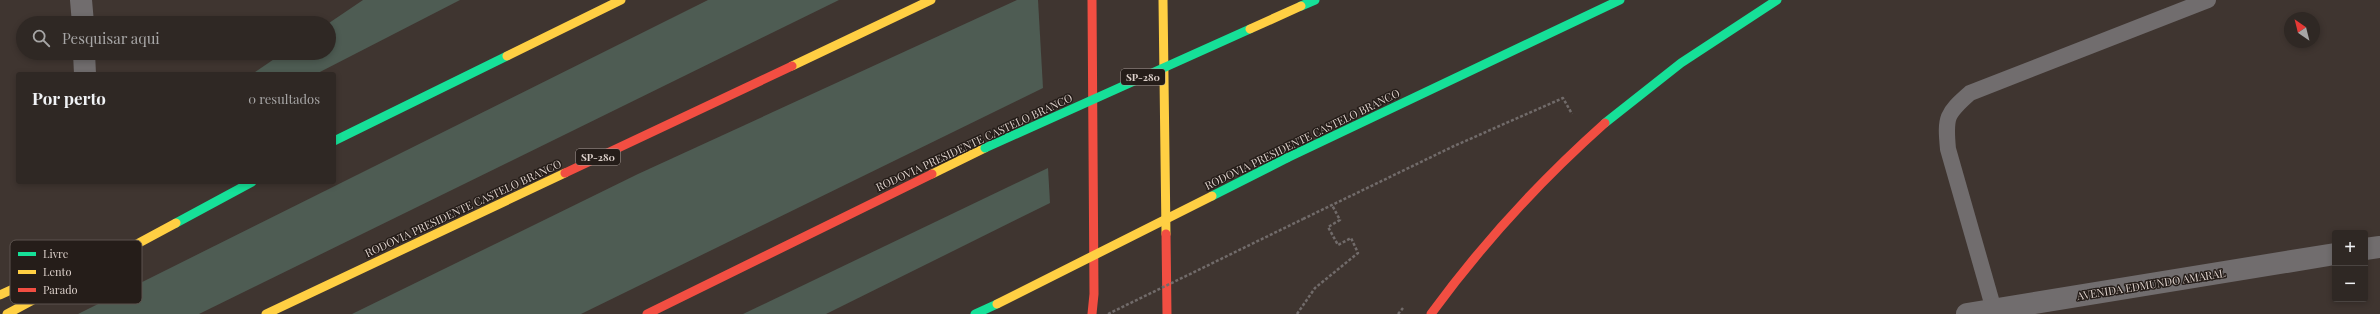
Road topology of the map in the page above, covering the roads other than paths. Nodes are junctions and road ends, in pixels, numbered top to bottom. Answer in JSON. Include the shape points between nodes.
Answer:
{"nodes":[{"id":1,"x":81,"y":0,"type":"edge"},
{"id":2,"x":621,"y":0,"type":"edge"},
{"id":3,"x":931,"y":0,"type":"edge"},
{"id":4,"x":1092,"y":0,"type":"edge"},
{"id":5,"x":1163,"y":0,"type":"edge"},
{"id":6,"x":1315,"y":0,"type":"edge"},
{"id":7,"x":1620,"y":0,"type":"edge"},
{"id":8,"x":1777,"y":0,"type":"edge"},
{"id":9,"x":2208,"y":0,"type":"edge"},
{"id":10,"x":82,"y":16,"type":"edge"},
{"id":11,"x":84,"y":60,"type":"edge"},
{"id":12,"x":85,"y":72,"type":"edge"},
{"id":13,"x":336,"y":140,"type":"edge"},
{"id":14,"x":244,"y":184,"type":"edge"},
{"id":15,"x":248,"y":184,"type":"edge"},
{"id":16,"x":142,"y":230,"type":"dead end"},
{"id":17,"x":142,"y":241,"type":"edge"},
{"id":18,"x":2380,"y":246,"type":"edge"},
{"id":19,"x":2368,"y":248,"type":"edge"},
{"id":20,"x":2332,"y":254,"type":"edge"},
{"id":21,"x":10,"y":290,"type":"edge"},
{"id":22,"x":0,"y":295,"type":"edge"},
{"id":23,"x":26,"y":304,"type":"edge"},
{"id":24,"x":1994,"y":310,"type":"junction"},
{"id":25,"x":7,"y":314,"type":"edge"},
{"id":26,"x":266,"y":314,"type":"edge"},
{"id":27,"x":647,"y":314,"type":"edge"},
{"id":28,"x":975,"y":314,"type":"edge"},
{"id":29,"x":1092,"y":314,"type":"edge"},
{"id":30,"x":1167,"y":314,"type":"edge"},
{"id":31,"x":1432,"y":314,"type":"edge"},
{"id":32,"x":1967,"y":314,"type":"edge"}],
"edges":[{"from":1,"to":10,"type":"street"},
{"from":2,"to":13,"type":"highway"},
{"from":3,"to":26,"type":"highway","name":"RODOVIA PRESIDENTE CASTELO BRANCO","number":"SP-280"},
{"from":4,"to":29,"type":"highway"},
{"from":5,"to":30,"type":"highway"},
{"from":6,"to":27,"type":"highway","name":"RODOVIA PRESIDENTE CASTELO BRANCO","number":"SP-280","bridge":true,"via":[[985,148]]},
{"from":7,"to":28,"type":"highway","name":"RODOVIA PRESIDENTE CASTELO BRANCO","bridge":true,"via":[[1286,158]]},
{"from":8,"to":31,"type":"highway","via":[[1681,63],[1615,114],[1565,159],[1497,230]]},
{"from":9,"to":24,"type":"lane","via":[[1970,92],[1954,107],[1946,122],[1948,149]]},
{"from":11,"to":12,"type":"street"},
{"from":14,"to":16,"type":"highway"},
{"from":15,"to":17,"type":"highway"},
{"from":18,"to":19,"type":"street"},
{"from":20,"to":24,"type":"street","name":"AVENIDA EDMUNDO AMARAL"},
{"from":21,"to":22,"type":"highway"},
{"from":23,"to":25,"type":"highway"},
{"from":24,"to":32,"type":"street","name":"AVENIDA EDMUNDO AMARAL"}]}
